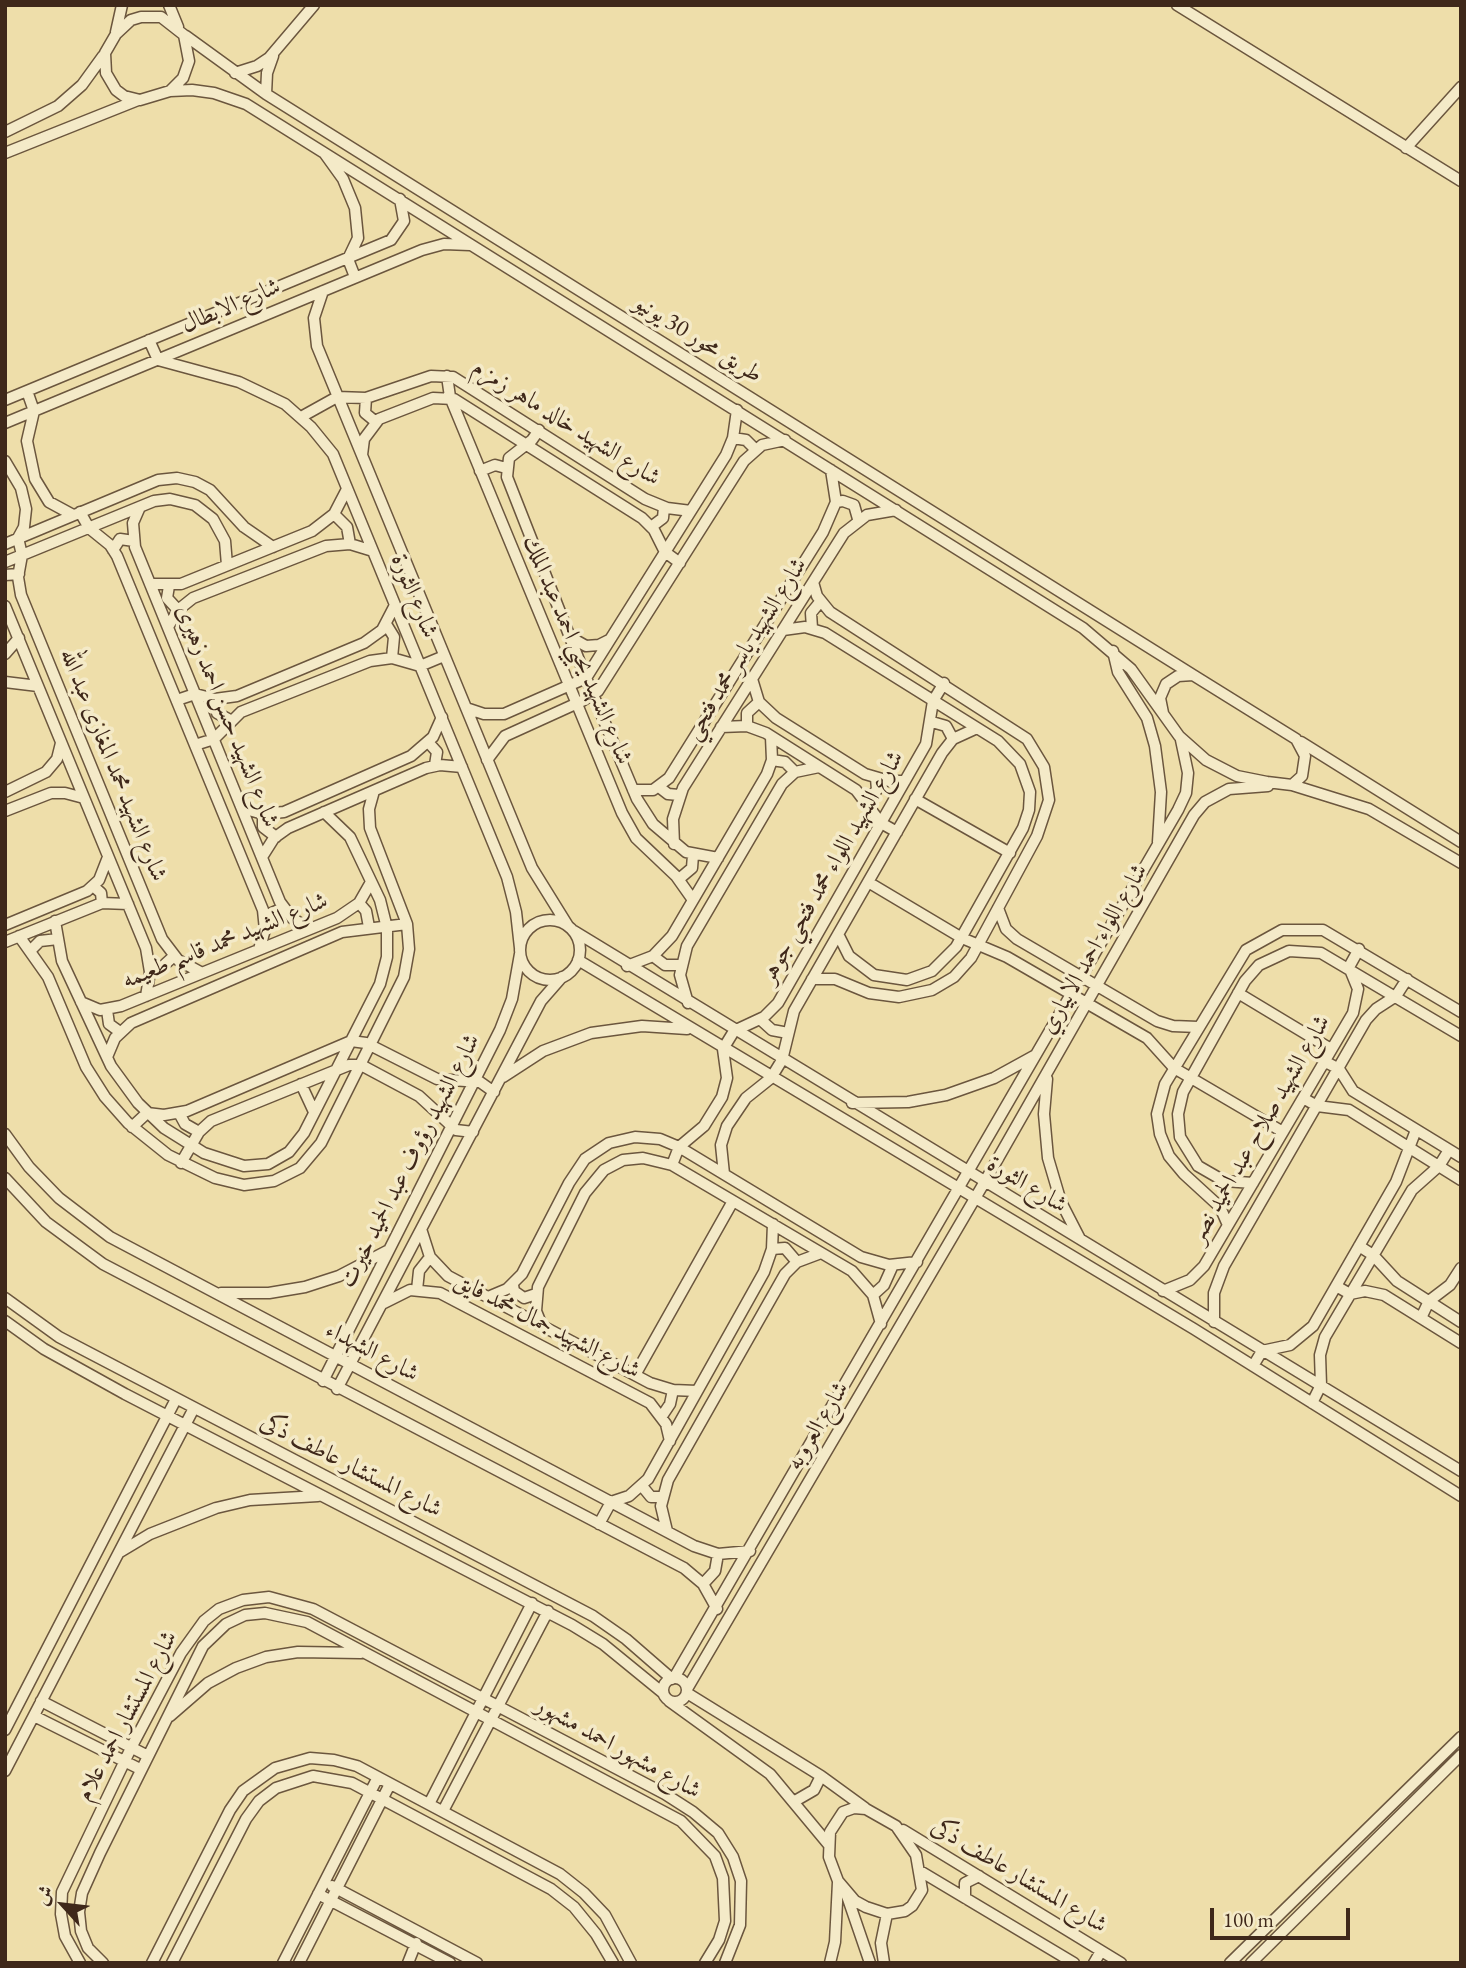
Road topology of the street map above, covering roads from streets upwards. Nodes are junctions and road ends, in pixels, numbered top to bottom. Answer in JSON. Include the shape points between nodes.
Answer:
{"nodes":[{"id":1,"x":122,"y":5,"type":"edge"},
{"id":2,"x":169,"y":5,"type":"edge"},
{"id":3,"x":314,"y":5,"type":"edge"},
{"id":4,"x":1177,"y":5,"type":"edge"},
{"id":5,"x":181,"y":31,"type":"junction"},
{"id":6,"x":116,"y":34,"type":"junction"},
{"id":7,"x":274,"y":52,"type":"junction"},
{"id":8,"x":105,"y":53,"type":"junction"},
{"id":9,"x":235,"y":73,"type":"junction"},
{"id":10,"x":1461,"y":87,"type":"edge"},
{"id":11,"x":170,"y":91,"type":"junction"},
{"id":12,"x":267,"y":94,"type":"junction"},
{"id":13,"x":140,"y":100,"type":"junction"},
{"id":14,"x":5,"y":132,"type":"edge"},
{"id":15,"x":320,"y":148,"type":"junction"},
{"id":16,"x":1406,"y":148,"type":"junction"},
{"id":17,"x":5,"y":152,"type":"edge"},
{"id":18,"x":1461,"y":181,"type":"edge"},
{"id":19,"x":400,"y":199,"type":"junction"},
{"id":20,"x":476,"y":246,"type":"junction"},
{"id":21,"x":348,"y":258,"type":"junction"},
{"id":22,"x":355,"y":277,"type":"junction"},
{"id":23,"x":323,"y":291,"type":"junction"},
{"id":24,"x":149,"y":340,"type":"junction"},
{"id":25,"x":158,"y":360,"type":"junction"},
{"id":26,"x":447,"y":376,"type":"junction"},
{"id":27,"x":27,"y":391,"type":"junction"},
{"id":28,"x":337,"y":397,"type":"junction"},
{"id":29,"x":450,"y":397,"type":"junction"},
{"id":30,"x":366,"y":398,"type":"junction"},
{"id":31,"x":5,"y":400,"type":"edge"},
{"id":32,"x":737,"y":410,"type":"junction"},
{"id":33,"x":34,"y":411,"type":"junction"},
{"id":34,"x":301,"y":417,"type":"junction"},
{"id":35,"x":376,"y":422,"type":"junction"},
{"id":36,"x":5,"y":423,"type":"edge"},
{"id":37,"x":539,"y":430,"type":"junction"},
{"id":38,"x":733,"y":438,"type":"junction"},
{"id":39,"x":785,"y":440,"type":"junction"},
{"id":40,"x":527,"y":444,"type":"junction"},
{"id":41,"x":755,"y":449,"type":"junction"},
{"id":42,"x":362,"y":456,"type":"junction"},
{"id":43,"x":5,"y":461,"type":"edge"},
{"id":44,"x":506,"y":468,"type":"junction"},
{"id":45,"x":831,"y":469,"type":"junction"},
{"id":46,"x":480,"y":471,"type":"junction"},
{"id":47,"x":347,"y":489,"type":"junction"},
{"id":48,"x":836,"y":502,"type":"junction"},
{"id":49,"x":140,"y":507,"type":"junction"},
{"id":50,"x":664,"y":507,"type":"junction"},
{"id":51,"x":896,"y":510,"type":"junction"},
{"id":52,"x":691,"y":511,"type":"junction"},
{"id":53,"x":77,"y":514,"type":"junction"},
{"id":54,"x":233,"y":514,"type":"junction"},
{"id":55,"x":334,"y":514,"type":"junction"},
{"id":56,"x":859,"y":520,"type":"junction"},
{"id":57,"x":218,"y":526,"type":"junction"},
{"id":58,"x":651,"y":527,"type":"junction"},
{"id":59,"x":89,"y":528,"type":"junction"},
{"id":60,"x":18,"y":538,"type":"junction"},
{"id":61,"x":134,"y":541,"type":"junction"},
{"id":62,"x":5,"y":544,"type":"edge"},
{"id":63,"x":350,"y":544,"type":"junction"},
{"id":64,"x":273,"y":547,"type":"junction"},
{"id":65,"x":113,"y":550,"type":"junction"},
{"id":66,"x":373,"y":551,"type":"junction"},
{"id":67,"x":665,"y":552,"type":"junction"},
{"id":68,"x":22,"y":555,"type":"junction"},
{"id":69,"x":5,"y":562,"type":"edge"},
{"id":70,"x":680,"y":563,"type":"junction"},
{"id":71,"x":227,"y":565,"type":"junction"},
{"id":72,"x":19,"y":574,"type":"junction"},
{"id":73,"x":5,"y":575,"type":"edge"},
{"id":74,"x":813,"y":583,"type":"junction"},
{"id":75,"x":150,"y":584,"type":"junction"},
{"id":76,"x":169,"y":586,"type":"junction"},
{"id":77,"x":820,"y":602,"type":"junction"},
{"id":78,"x":395,"y":605,"type":"junction"},
{"id":79,"x":5,"y":606,"type":"edge"},
{"id":80,"x":178,"y":610,"type":"junction"},
{"id":81,"x":386,"y":624,"type":"junction"},
{"id":82,"x":168,"y":627,"type":"junction"},
{"id":83,"x":812,"y":628,"type":"junction"},
{"id":84,"x":783,"y":630,"type":"junction"},
{"id":85,"x":570,"y":637,"type":"junction"},
{"id":86,"x":19,"y":638,"type":"junction"},
{"id":87,"x":610,"y":640,"type":"junction"},
{"id":88,"x":1113,"y":651,"type":"junction"},
{"id":89,"x":5,"y":653,"type":"edge"},
{"id":90,"x":444,"y":656,"type":"junction"},
{"id":91,"x":392,"y":658,"type":"junction"},
{"id":92,"x":420,"y":666,"type":"junction"},
{"id":93,"x":1193,"y":675,"type":"junction"},
{"id":94,"x":586,"y":678,"type":"junction"},
{"id":95,"x":752,"y":679,"type":"junction"},
{"id":96,"x":5,"y":682,"type":"edge"},
{"id":97,"x":944,"y":683,"type":"junction"},
{"id":98,"x":38,"y":686,"type":"junction"},
{"id":99,"x":570,"y":687,"type":"junction"},
{"id":100,"x":195,"y":694,"type":"junction"},
{"id":101,"x":593,"y":695,"type":"junction"},
{"id":102,"x":215,"y":699,"type":"junction"},
{"id":103,"x":177,"y":700,"type":"junction"},
{"id":104,"x":933,"y":701,"type":"junction"},
{"id":105,"x":759,"y":702,"type":"junction"},
{"id":106,"x":576,"y":704,"type":"junction"},
{"id":107,"x":466,"y":708,"type":"junction"},
{"id":108,"x":1163,"y":713,"type":"junction"},
{"id":109,"x":442,"y":717,"type":"junction"},
{"id":110,"x":998,"y":719,"type":"junction"},
{"id":111,"x":230,"y":720,"type":"junction"},
{"id":112,"x":932,"y":722,"type":"junction"},
{"id":113,"x":747,"y":726,"type":"junction"},
{"id":114,"x":721,"y":727,"type":"junction"},
{"id":115,"x":977,"y":728,"type":"junction"},
{"id":116,"x":988,"y":735,"type":"junction"},
{"id":117,"x":1179,"y":736,"type":"junction"},
{"id":118,"x":771,"y":737,"type":"junction"},
{"id":119,"x":214,"y":739,"type":"junction"},
{"id":120,"x":953,"y":739,"type":"junction"},
{"id":121,"x":1296,"y":739,"type":"junction"},
{"id":122,"x":62,"y":743,"type":"junction"},
{"id":123,"x":428,"y":743,"type":"junction"},
{"id":124,"x":195,"y":746,"type":"junction"},
{"id":125,"x":487,"y":760,"type":"junction"},
{"id":126,"x":772,"y":760,"type":"junction"},
{"id":127,"x":435,"y":765,"type":"junction"},
{"id":128,"x":462,"y":767,"type":"junction"},
{"id":129,"x":819,"y":767,"type":"junction"},
{"id":130,"x":794,"y":772,"type":"junction"},
{"id":131,"x":876,"y":778,"type":"junction"},
{"id":132,"x":905,"y":781,"type":"junction"},
{"id":133,"x":1276,"y":784,"type":"junction"},
{"id":134,"x":1292,"y":785,"type":"junction"},
{"id":135,"x":659,"y":787,"type":"junction"},
{"id":136,"x":634,"y":790,"type":"junction"},
{"id":137,"x":374,"y":791,"type":"junction"},
{"id":138,"x":5,"y":792,"type":"edge"},
{"id":139,"x":679,"y":795,"type":"junction"},
{"id":140,"x":84,"y":798,"type":"junction"},
{"id":141,"x":915,"y":799,"type":"junction"},
{"id":142,"x":866,"y":801,"type":"junction"},
{"id":143,"x":242,"y":808,"type":"junction"},
{"id":144,"x":5,"y":811,"type":"edge"},
{"id":145,"x":324,"y":812,"type":"junction"},
{"id":146,"x":263,"y":814,"type":"junction"},
{"id":147,"x":881,"y":823,"type":"junction"},
{"id":148,"x":897,"y":832,"type":"junction"},
{"id":149,"x":275,"y":836,"type":"junction"},
{"id":150,"x":1461,"y":842,"type":"edge"},
{"id":151,"x":674,"y":844,"type":"junction"},
{"id":152,"x":1157,"y":847,"type":"junction"},
{"id":153,"x":379,"y":850,"type":"junction"},
{"id":154,"x":1010,"y":853,"type":"junction"},
{"id":155,"x":693,"y":855,"type":"junction"},
{"id":156,"x":108,"y":856,"type":"junction"},
{"id":157,"x":262,"y":858,"type":"junction"},
{"id":158,"x":360,"y":858,"type":"junction"},
{"id":159,"x":718,"y":858,"type":"junction"},
{"id":160,"x":1461,"y":863,"type":"edge"},
{"id":161,"x":998,"y":874,"type":"junction"},
{"id":162,"x":679,"y":879,"type":"junction"},
{"id":163,"x":371,"y":882,"type":"junction"},
{"id":164,"x":868,"y":882,"type":"junction"},
{"id":165,"x":1012,"y":882,"type":"junction"},
{"id":166,"x":93,"y":886,"type":"junction"},
{"id":167,"x":693,"y":900,"type":"junction"},
{"id":168,"x":102,"y":903,"type":"junction"},
{"id":169,"x":359,"y":903,"type":"junction"},
{"id":170,"x":128,"y":904,"type":"junction"},
{"id":171,"x":284,"y":908,"type":"junction"},
{"id":172,"x":998,"y":908,"type":"junction"},
{"id":173,"x":265,"y":916,"type":"junction"},
{"id":174,"x":55,"y":920,"type":"junction"},
{"id":175,"x":407,"y":924,"type":"junction"},
{"id":176,"x":5,"y":925,"type":"edge"},
{"id":177,"x":369,"y":928,"type":"junction"},
{"id":178,"x":387,"y":928,"type":"junction"},
{"id":179,"x":571,"y":928,"type":"junction"},
{"id":180,"x":309,"y":929,"type":"junction"},
{"id":181,"x":838,"y":934,"type":"junction"},
{"id":182,"x":19,"y":936,"type":"junction"},
{"id":183,"x":962,"y":938,"type":"junction"},
{"id":184,"x":58,"y":939,"type":"junction"},
{"id":185,"x":5,"y":942,"type":"edge"},
{"id":186,"x":978,"y":946,"type":"junction"},
{"id":187,"x":259,"y":949,"type":"junction"},
{"id":188,"x":1359,"y":949,"type":"junction"},
{"id":189,"x":30,"y":951,"type":"junction"},
{"id":190,"x":520,"y":951,"type":"junction"},
{"id":191,"x":174,"y":956,"type":"junction"},
{"id":192,"x":653,"y":956,"type":"junction"},
{"id":193,"x":578,"y":960,"type":"junction"},
{"id":194,"x":680,"y":965,"type":"junction"},
{"id":195,"x":627,"y":966,"type":"junction"},
{"id":196,"x":1349,"y":967,"type":"junction"},
{"id":197,"x":150,"y":968,"type":"junction"},
{"id":198,"x":202,"y":973,"type":"junction"},
{"id":199,"x":1230,"y":973,"type":"junction"},
{"id":200,"x":562,"y":977,"type":"junction"},
{"id":201,"x":1082,"y":977,"type":"junction"},
{"id":202,"x":812,"y":979,"type":"junction"},
{"id":203,"x":1407,"y":979,"type":"junction"},
{"id":204,"x":1245,"y":981,"type":"junction"},
{"id":205,"x":1097,"y":986,"type":"junction"},
{"id":206,"x":1238,"y":993,"type":"junction"},
{"id":207,"x":1072,"y":995,"type":"junction"},
{"id":208,"x":146,"y":996,"type":"junction"},
{"id":209,"x":1396,"y":996,"type":"junction"},
{"id":210,"x":81,"y":1002,"type":"junction"},
{"id":211,"x":689,"y":1004,"type":"junction"},
{"id":212,"x":1087,"y":1004,"type":"junction"},
{"id":213,"x":107,"y":1010,"type":"junction"},
{"id":214,"x":1461,"y":1012,"type":"edge"},
{"id":215,"x":761,"y":1020,"type":"junction"},
{"id":216,"x":1198,"y":1027,"type":"junction"},
{"id":217,"x":693,"y":1030,"type":"junction"},
{"id":218,"x":734,"y":1031,"type":"junction"},
{"id":219,"x":120,"y":1032,"type":"junction"},
{"id":220,"x":788,"y":1033,"type":"junction"},
{"id":221,"x":1461,"y":1036,"type":"edge"},
{"id":222,"x":351,"y":1041,"type":"junction"},
{"id":223,"x":371,"y":1045,"type":"junction"},
{"id":224,"x":723,"y":1049,"type":"junction"},
{"id":225,"x":1331,"y":1049,"type":"junction"},
{"id":226,"x":1038,"y":1054,"type":"junction"},
{"id":227,"x":107,"y":1057,"type":"junction"},
{"id":228,"x":782,"y":1060,"type":"junction"},
{"id":229,"x":1324,"y":1061,"type":"junction"},
{"id":230,"x":361,"y":1065,"type":"junction"},
{"id":231,"x":338,"y":1068,"type":"junction"},
{"id":232,"x":1174,"y":1068,"type":"junction"},
{"id":233,"x":1339,"y":1069,"type":"junction"},
{"id":234,"x":1049,"y":1070,"type":"junction"},
{"id":235,"x":1191,"y":1077,"type":"junction"},
{"id":236,"x":771,"y":1078,"type":"junction"},
{"id":237,"x":500,"y":1080,"type":"junction"},
{"id":238,"x":474,"y":1081,"type":"junction"},
{"id":239,"x":301,"y":1084,"type":"junction"},
{"id":240,"x":494,"y":1092,"type":"junction"},
{"id":241,"x":1303,"y":1098,"type":"junction"},
{"id":242,"x":851,"y":1102,"type":"junction"},
{"id":243,"x":1317,"y":1106,"type":"junction"},
{"id":244,"x":314,"y":1112,"type":"junction"},
{"id":245,"x":147,"y":1113,"type":"junction"},
{"id":246,"x":179,"y":1113,"type":"junction"},
{"id":247,"x":132,"y":1127,"type":"junction"},
{"id":248,"x":450,"y":1127,"type":"junction"},
{"id":249,"x":1416,"y":1130,"type":"junction"},
{"id":250,"x":199,"y":1132,"type":"junction"},
{"id":251,"x":473,"y":1132,"type":"junction"},
{"id":252,"x":1283,"y":1132,"type":"junction"},
{"id":253,"x":5,"y":1134,"type":"edge"},
{"id":254,"x":191,"y":1145,"type":"junction"},
{"id":255,"x":679,"y":1147,"type":"junction"},
{"id":256,"x":1407,"y":1147,"type":"junction"},
{"id":257,"x":1449,"y":1150,"type":"junction"},
{"id":258,"x":1461,"y":1157,"type":"edge"},
{"id":259,"x":1268,"y":1158,"type":"junction"},
{"id":260,"x":181,"y":1163,"type":"junction"},
{"id":261,"x":672,"y":1165,"type":"junction"},
{"id":262,"x":1282,"y":1166,"type":"junction"},
{"id":263,"x":1439,"y":1166,"type":"junction"},
{"id":264,"x":724,"y":1174,"type":"junction"},
{"id":265,"x":968,"y":1174,"type":"junction"},
{"id":266,"x":5,"y":1178,"type":"edge"},
{"id":267,"x":1461,"y":1180,"type":"edge"},
{"id":268,"x":984,"y":1184,"type":"junction"},
{"id":269,"x":1252,"y":1184,"type":"junction"},
{"id":270,"x":958,"y":1191,"type":"junction"},
{"id":271,"x":974,"y":1200,"type":"junction"},
{"id":272,"x":733,"y":1201,"type":"junction"},
{"id":273,"x":773,"y":1224,"type":"junction"},
{"id":274,"x":1228,"y":1225,"type":"junction"},
{"id":275,"x":422,"y":1232,"type":"junction"},
{"id":276,"x":1082,"y":1242,"type":"junction"},
{"id":277,"x":1359,"y":1246,"type":"junction"},
{"id":278,"x":772,"y":1249,"type":"junction"},
{"id":279,"x":387,"y":1251,"type":"junction"},
{"id":280,"x":821,"y":1253,"type":"junction"},
{"id":281,"x":1374,"y":1255,"type":"junction"},
{"id":282,"x":430,"y":1257,"type":"junction"},
{"id":283,"x":797,"y":1262,"type":"junction"},
{"id":284,"x":917,"y":1262,"type":"junction"},
{"id":285,"x":893,"y":1265,"type":"junction"},
{"id":286,"x":1461,"y":1268,"type":"edge"},
{"id":287,"x":513,"y":1285,"type":"junction"},
{"id":288,"x":1336,"y":1286,"type":"junction"},
{"id":289,"x":417,"y":1290,"type":"junction"},
{"id":290,"x":1163,"y":1291,"type":"junction"},
{"id":291,"x":215,"y":1293,"type":"junction"},
{"id":292,"x":536,"y":1294,"type":"junction"},
{"id":293,"x":1350,"y":1294,"type":"junction"},
{"id":294,"x":873,"y":1295,"type":"junction"},
{"id":295,"x":488,"y":1297,"type":"junction"},
{"id":296,"x":5,"y":1298,"type":"edge"},
{"id":297,"x":1429,"y":1301,"type":"junction"},
{"id":298,"x":383,"y":1303,"type":"junction"},
{"id":299,"x":1420,"y":1318,"type":"junction"},
{"id":300,"x":5,"y":1321,"type":"edge"},
{"id":301,"x":1214,"y":1322,"type":"junction"},
{"id":302,"x":1461,"y":1322,"type":"edge"},
{"id":303,"x":881,"y":1324,"type":"junction"},
{"id":304,"x":542,"y":1326,"type":"junction"},
{"id":305,"x":1461,"y":1343,"type":"edge"},
{"id":306,"x":1262,"y":1351,"type":"junction"},
{"id":307,"x":335,"y":1356,"type":"junction"},
{"id":308,"x":350,"y":1364,"type":"junction"},
{"id":309,"x":1253,"y":1366,"type":"junction"},
{"id":310,"x":635,"y":1375,"type":"junction"},
{"id":311,"x":134,"y":1377,"type":"junction"},
{"id":312,"x":323,"y":1381,"type":"junction"},
{"id":313,"x":1321,"y":1385,"type":"junction"},
{"id":314,"x":337,"y":1389,"type":"junction"},
{"id":315,"x":673,"y":1390,"type":"junction"},
{"id":316,"x":697,"y":1391,"type":"junction"},
{"id":317,"x":125,"y":1394,"type":"junction"},
{"id":318,"x":176,"y":1399,"type":"junction"},
{"id":319,"x":1311,"y":1403,"type":"junction"},
{"id":320,"x":834,"y":1405,"type":"junction"},
{"id":321,"x":194,"y":1409,"type":"junction"},
{"id":322,"x":849,"y":1414,"type":"junction"},
{"id":323,"x":167,"y":1416,"type":"junction"},
{"id":324,"x":662,"y":1416,"type":"junction"},
{"id":325,"x":219,"y":1422,"type":"junction"},
{"id":326,"x":184,"y":1425,"type":"junction"},
{"id":327,"x":210,"y":1439,"type":"junction"},
{"id":328,"x":670,"y":1441,"type":"junction"},
{"id":329,"x":146,"y":1458,"type":"junction"},
{"id":330,"x":163,"y":1467,"type":"junction"},
{"id":331,"x":1461,"y":1471,"type":"edge"},
{"id":332,"x":642,"y":1486,"type":"junction"},
{"id":333,"x":321,"y":1496,"type":"junction"},
{"id":334,"x":1461,"y":1496,"type":"edge"},
{"id":335,"x":662,"y":1497,"type":"junction"},
{"id":336,"x":611,"y":1502,"type":"junction"},
{"id":337,"x":599,"y":1524,"type":"junction"},
{"id":338,"x":667,"y":1531,"type":"junction"},
{"id":339,"x":750,"y":1551,"type":"junction"},
{"id":340,"x":119,"y":1553,"type":"junction"},
{"id":341,"x":718,"y":1554,"type":"junction"},
{"id":342,"x":703,"y":1584,"type":"junction"},
{"id":343,"x":532,"y":1603,"type":"junction"},
{"id":344,"x":219,"y":1609,"type":"junction"},
{"id":345,"x":717,"y":1609,"type":"junction"},
{"id":346,"x":548,"y":1611,"type":"junction"},
{"id":347,"x":226,"y":1623,"type":"junction"},
{"id":348,"x":363,"y":1653,"type":"junction"},
{"id":349,"x":686,"y":1661,"type":"junction"},
{"id":350,"x":698,"y":1669,"type":"junction"},
{"id":351,"x":673,"y":1678,"type":"junction"},
{"id":352,"x":687,"y":1691,"type":"junction"},
{"id":353,"x":666,"y":1697,"type":"junction"},
{"id":354,"x":483,"y":1699,"type":"junction"},
{"id":355,"x":41,"y":1701,"type":"junction"},
{"id":356,"x":498,"y":1707,"type":"junction"},
{"id":357,"x":476,"y":1713,"type":"junction"},
{"id":358,"x":34,"y":1716,"type":"junction"},
{"id":359,"x":490,"y":1721,"type":"junction"},
{"id":360,"x":160,"y":1726,"type":"junction"},
{"id":361,"x":5,"y":1730,"type":"edge"},
{"id":362,"x":1461,"y":1737,"type":"edge"},
{"id":363,"x":131,"y":1748,"type":"junction"},
{"id":364,"x":146,"y":1755,"type":"junction"},
{"id":365,"x":1461,"y":1755,"type":"edge"},
{"id":366,"x":124,"y":1761,"type":"junction"},
{"id":367,"x":140,"y":1769,"type":"junction"},
{"id":368,"x":5,"y":1771,"type":"edge"},
{"id":369,"x":821,"y":1776,"type":"junction"},
{"id":370,"x":378,"y":1777,"type":"junction"},
{"id":371,"x":390,"y":1784,"type":"junction"},
{"id":372,"x":370,"y":1793,"type":"junction"},
{"id":373,"x":383,"y":1799,"type":"junction"},
{"id":374,"x":795,"y":1801,"type":"junction"},
{"id":375,"x":429,"y":1804,"type":"junction"},
{"id":376,"x":866,"y":1809,"type":"junction"},
{"id":377,"x":443,"y":1811,"type":"junction"},
{"id":378,"x":896,"y":1826,"type":"junction"},
{"id":379,"x":829,"y":1844,"type":"junction"},
{"id":380,"x":920,"y":1871,"type":"junction"},
{"id":381,"x":979,"y":1876,"type":"junction"},
{"id":382,"x":838,"y":1881,"type":"junction"},
{"id":383,"x":324,"y":1882,"type":"junction"},
{"id":384,"x":337,"y":1888,"type":"junction"},
{"id":385,"x":846,"y":1892,"type":"junction"},
{"id":386,"x":318,"y":1894,"type":"junction"},
{"id":387,"x":965,"y":1898,"type":"junction"},
{"id":388,"x":331,"y":1900,"type":"junction"},
{"id":389,"x":887,"y":1914,"type":"junction"},
{"id":390,"x":416,"y":1943,"type":"junction"},
{"id":391,"x":88,"y":1948,"type":"junction"},
{"id":392,"x":1101,"y":1951,"type":"junction"},
{"id":393,"x":883,"y":1958,"type":"edge"},
{"id":394,"x":77,"y":1959,"type":"edge"},
{"id":395,"x":869,"y":1960,"type":"edge"},
{"id":396,"x":103,"y":1963,"type":"edge"},
{"id":397,"x":152,"y":1963,"type":"edge"},
{"id":398,"x":172,"y":1963,"type":"edge"},
{"id":399,"x":283,"y":1963,"type":"edge"},
{"id":400,"x":299,"y":1963,"type":"edge"},
{"id":401,"x":408,"y":1963,"type":"edge"},
{"id":402,"x":450,"y":1963,"type":"edge"},
{"id":403,"x":477,"y":1963,"type":"edge"},
{"id":404,"x":613,"y":1963,"type":"edge"},
{"id":405,"x":631,"y":1963,"type":"edge"},
{"id":406,"x":705,"y":1963,"type":"edge"},
{"id":407,"x":725,"y":1963,"type":"edge"},
{"id":408,"x":830,"y":1963,"type":"edge"},
{"id":409,"x":1074,"y":1963,"type":"edge"},
{"id":410,"x":1094,"y":1963,"type":"edge"},
{"id":411,"x":1121,"y":1963,"type":"edge"},
{"id":412,"x":1230,"y":1963,"type":"edge"},
{"id":413,"x":1251,"y":1963,"type":"edge"}],
"edges":[{"from":1,"to":6,"type":"street"},
{"from":2,"to":5,"type":"street"},
{"from":3,"to":7,"type":"street"},
{"from":4,"to":16,"type":"street"},
{"from":5,"to":6,"type":"street","via":[[161,17],[141,16]]},
{"from":5,"to":9,"type":"street","name":"طريق محور 30 يونيو"},
{"from":5,"to":11,"type":"street","via":[[189,61],[183,78]]},
{"from":6,"to":8,"type":"street"},
{"from":7,"to":9,"type":"street","via":[[257,66]]},
{"from":7,"to":12,"type":"street","via":[[267,72]]},
{"from":8,"to":13,"type":"street","via":[[110,82],[124,96]]},
{"from":8,"to":14,"type":"street","via":[[71,96]]},
{"from":9,"to":12,"type":"street","name":"طريق محور 30 يونيو"},
{"from":10,"to":16,"type":"street"},
{"from":11,"to":13,"type":"street"},
{"from":11,"to":15,"type":"street","name":"طريق محور 30 يونيو","via":[[206,92],[236,100]]},
{"from":12,"to":93,"type":"street","name":"طريق محور 30 يونيو"},
{"from":13,"to":17,"type":"street"},
{"from":15,"to":19,"type":"street","name":"طريق محور 30 يونيو"},
{"from":15,"to":21,"type":"street","via":[[343,179],[355,208],[358,238]]},
{"from":16,"to":18,"type":"street"},
{"from":19,"to":20,"type":"street","name":"طريق محور 30 يونيو"},
{"from":19,"to":21,"type":"street","name":"شارع الابطال","via":[[405,215],[396,236]]},
{"from":20,"to":22,"type":"street","name":"شارع الابطال","via":[[452,243],[429,247]]},
{"from":20,"to":32,"type":"street","name":"طريق محور 30 يونيو"},
{"from":21,"to":22,"type":"street"},
{"from":21,"to":24,"type":"street","name":"شارع الابطال"},
{"from":22,"to":23,"type":"street","name":"شارع الابطال"},
{"from":23,"to":25,"type":"street","name":"شارع الابطال"},
{"from":23,"to":28,"type":"street","name":"شارع الثورة","via":[[316,308],[314,337]]},
{"from":24,"to":25,"type":"street"},
{"from":24,"to":27,"type":"street","name":"شارع الابطال"},
{"from":25,"to":33,"type":"street","name":"شارع الابطال"},
{"from":25,"to":34,"type":"street","name":"شارع الثورة","via":[[255,388]]},
{"from":26,"to":29,"type":"street","name":"شارع الشهيد يحيي احمد عبد الملك"},
{"from":26,"to":30,"type":"street","name":"شارع الشهيد خالد ماهر زمزم","via":[[431,376]]},
{"from":26,"to":37,"type":"street","name":"شارع الشهيد خالد ماهر زمزم","via":[[466,383]]},
{"from":27,"to":31,"type":"street","name":"شارع الابطال"},
{"from":27,"to":33,"type":"street"},
{"from":28,"to":30,"type":"street","name":"شارع الشهيد خالد ماهر زمزم"},
{"from":28,"to":34,"type":"street"},
{"from":28,"to":42,"type":"street","name":"شارع الثورة"},
{"from":29,"to":35,"type":"street","name":"شارع الشهيد خالد ماهر زمزم","via":[[433,398]]},
{"from":29,"to":40,"type":"street","name":"شارع الشهيد خالد ماهر زمزم"},
{"from":29,"to":46,"type":"street","name":"شارع الشهيد يحيي احمد عبد الملك"},
{"from":30,"to":35,"type":"street","via":[[365,413]]},
{"from":32,"to":38,"type":"street"},
{"from":32,"to":39,"type":"street","name":"طريق محور 30 يونيو"},
{"from":33,"to":36,"type":"street","name":"شارع الابطال"},
{"from":33,"to":53,"type":"street","via":[[27,441],[35,479],[48,502]]},
{"from":34,"to":47,"type":"street","name":"شارع الثورة","via":[[333,454]]},
{"from":35,"to":42,"type":"street","via":[[364,439]]},
{"from":37,"to":40,"type":"street"},
{"from":37,"to":50,"type":"street","name":"شارع الشهيد خالد ماهر زمزم"},
{"from":38,"to":41,"type":"street","via":[[746,440]]},
{"from":38,"to":52,"type":"street"},
{"from":39,"to":41,"type":"street"},
{"from":39,"to":45,"type":"street","name":"طريق محور 30 يونيو"},
{"from":40,"to":44,"type":"street","via":[[513,453]]},
{"from":40,"to":58,"type":"street","name":"شارع الشهيد خالد ماهر زمزم"},
{"from":41,"to":70,"type":"street"},
{"from":42,"to":90,"type":"street","name":"شارع الثورة"},
{"from":43,"to":60,"type":"street","via":[[24,500],[24,527]]},
{"from":44,"to":46,"type":"street","via":[[495,465]]},
{"from":44,"to":85,"type":"street","name":"شارع الشهيد يحيي احمد عبد الملك"},
{"from":45,"to":48,"type":"street"},
{"from":45,"to":51,"type":"street","name":"طريق محور 30 يونيو"},
{"from":46,"to":99,"type":"street","name":"شارع الشهيد يحيي احمد عبد الملك"},
{"from":47,"to":55,"type":"street"},
{"from":47,"to":66,"type":"street","name":"شارع الثورة"},
{"from":48,"to":56,"type":"street","via":[[851,503]]},
{"from":48,"to":135,"type":"street","name":"شارع الشهيد ياسر محمد فتحي","via":[[823,532],[673,773]]},
{"from":49,"to":57,"type":"street","via":[[162,499],[183,500],[202,509]]},
{"from":49,"to":59,"type":"street"},
{"from":49,"to":61,"type":"street","via":[[133,523]]},
{"from":50,"to":52,"type":"street","name":"شارع الشهيد خالد ماهر زمزم"},
{"from":50,"to":58,"type":"street","via":[[663,518]]},
{"from":51,"to":56,"type":"street","via":[[877,511]]},
{"from":51,"to":88,"type":"street","name":"طريق محور 30 يونيو"},
{"from":52,"to":67,"type":"street"},
{"from":53,"to":54,"type":"street","via":[[158,480],[177,478],[210,490]]},
{"from":53,"to":59,"type":"street","name":"شارع الشهيد حسن احمد زهيرى"},
{"from":53,"to":60,"type":"street"},
{"from":54,"to":57,"type":"street"},
{"from":54,"to":64,"type":"street"},
{"from":55,"to":63,"type":"street","via":[[347,527]]},
{"from":55,"to":64,"type":"street","via":[[320,527]]},
{"from":56,"to":74,"type":"street","name":"شارع الشهيد ياسر محمد فتحي","via":[[844,533]]},
{"from":57,"to":71,"type":"street"},
{"from":58,"to":67,"type":"street","name":"شارع الشهيد خالد ماهر زمزم"},
{"from":59,"to":65,"type":"street","name":"شارع الشهيد حسن احمد زهيرى"},
{"from":59,"to":68,"type":"street"},
{"from":60,"to":62,"type":"street"},
{"from":60,"to":68,"type":"street"},
{"from":61,"to":65,"type":"street","via":[[120,539]]},
{"from":61,"to":75,"type":"street","name":"شارع الشهيد حسن احمد زهيرى"},
{"from":63,"to":66,"type":"street"},
{"from":63,"to":80,"type":"street","via":[[326,546],[193,598]]},
{"from":64,"to":71,"type":"street"},
{"from":65,"to":103,"type":"street","name":"شارع الشهيد حسن احمد زهيرى"},
{"from":66,"to":78,"type":"street","name":"شارع الثورة"},
{"from":67,"to":70,"type":"street"},
{"from":67,"to":87,"type":"street"},
{"from":68,"to":69,"type":"street"},
{"from":68,"to":72,"type":"street","name":"شارع الشهيد محمد المغازى عبد الله"},
{"from":70,"to":101,"type":"street"},
{"from":71,"to":76,"type":"street"},
{"from":72,"to":73,"type":"street"},
{"from":72,"to":191,"type":"street","name":"شارع الشهيد محمد المغازى عبد الله","via":[[21,595],[162,939]]},
{"from":74,"to":77,"type":"street"},
{"from":74,"to":84,"type":"street","name":"شارع الشهيد ياسر محمد فتحي"},
{"from":75,"to":76,"type":"street"},
{"from":75,"to":82,"type":"street","name":"شارع الشهيد حسن احمد زهيرى"},
{"from":76,"to":80,"type":"street","via":[[169,602]]},
{"from":77,"to":83,"type":"street","via":[[811,613]]},
{"from":77,"to":97,"type":"street"},
{"from":78,"to":81,"type":"street"},
{"from":78,"to":92,"type":"street","name":"شارع الثورة"},
{"from":79,"to":86,"type":"street","name":"شارع الشهيد محمد المغازى عبد الله"},
{"from":80,"to":82,"type":"street"},
{"from":81,"to":91,"type":"street","via":[[394,638]]},
{"from":81,"to":102,"type":"street","via":[[364,643],[237,696]]},
{"from":82,"to":100,"type":"street","name":"شارع الشهيد حسن احمد زهيرى"},
{"from":83,"to":84,"type":"street"},
{"from":83,"to":104,"type":"street"},
{"from":84,"to":95,"type":"street","name":"شارع الشهيد ياسر محمد فتحي"},
{"from":85,"to":87,"type":"street","via":[[586,646]]},
{"from":85,"to":94,"type":"street","name":"شارع الشهيد يحيي احمد عبد الملك"},
{"from":86,"to":89,"type":"street"},
{"from":86,"to":98,"type":"street","name":"شارع الشهيد محمد المغازى عبد الله"},
{"from":87,"to":94,"type":"street"},
{"from":88,"to":108,"type":"street","name":"طريق محور 30 يونيو"},
{"from":88,"to":152,"type":"street","via":[[1118,672],[1147,718],[1155,746],[1161,792]]},
{"from":90,"to":92,"type":"street"},
{"from":90,"to":107,"type":"street","name":"شارع الثورة"},
{"from":91,"to":92,"type":"street"},
{"from":91,"to":111,"type":"street","via":[[370,661]]},
{"from":92,"to":109,"type":"street","name":"شارع الثورة"},
{"from":93,"to":108,"type":"street","via":[[1178,676],[1166,684],[1160,698]]},
{"from":93,"to":121,"type":"street","name":"طريق محور 30 يونيو"},
{"from":94,"to":99,"type":"street"},
{"from":94,"to":101,"type":"street","name":"شارع الشهيد يحيي احمد عبد الملك"},
{"from":95,"to":105,"type":"street"},
{"from":95,"to":114,"type":"street","name":"شارع الشهيد ياسر محمد فتحي"},
{"from":96,"to":98,"type":"street"},
{"from":97,"to":104,"type":"street"},
{"from":97,"to":110,"type":"street"},
{"from":98,"to":122,"type":"street","name":"شارع الشهيد محمد المغازى عبد الله"},
{"from":99,"to":106,"type":"street","name":"شارع الشهيد يحيي احمد عبد الملك"},
{"from":99,"to":107,"type":"street","via":[[504,714]]},
{"from":100,"to":102,"type":"street"},
{"from":100,"to":103,"type":"street"},
{"from":100,"to":119,"type":"street","name":"شارع الشهيد حسن احمد زهيرى"},
{"from":101,"to":106,"type":"street"},
{"from":101,"to":136,"type":"street","name":"شارع الشهيد يحيي احمد عبد الملك"},
{"from":102,"to":111,"type":"street","via":[[217,713]]},
{"from":103,"to":124,"type":"street","name":"شارع الشهيد حسن احمد زهيرى"},
{"from":104,"to":112,"type":"street","name":"شارع الشهيد اللواء محمد فتحي جوهر"},
{"from":104,"to":115,"type":"street"},
{"from":105,"to":113,"type":"street","via":[[747,713]]},
{"from":105,"to":131,"type":"street","via":[[776,718]]},
{"from":106,"to":125,"type":"street","via":[[505,736]]},
{"from":106,"to":162,"type":"street","name":"شارع الشهيد يحيي احمد عبد الملك","via":[[628,825]]},
{"from":107,"to":125,"type":"street","name":"شارع الثورة"},
{"from":108,"to":117,"type":"street","name":"طريق محور 30 يونيو"},
{"from":109,"to":123,"type":"street"},
{"from":109,"to":128,"type":"street","name":"شارع الثورة"},
{"from":110,"to":116,"type":"street"},
{"from":110,"to":165,"type":"street","via":[[1034,748],[1049,788],[1043,825]]},
{"from":111,"to":119,"type":"street"},
{"from":112,"to":120,"type":"street","via":[[946,726]]},
{"from":112,"to":132,"type":"street","name":"شارع الشهيد اللواء محمد فتحي جوهر","via":[[926,744]]},
{"from":113,"to":114,"type":"street"},
{"from":113,"to":118,"type":"street"},
{"from":114,"to":139,"type":"street","name":"شارع الشهيد ياسر محمد فتحي"},
{"from":115,"to":116,"type":"street"},
{"from":115,"to":120,"type":"street"},
{"from":116,"to":154,"type":"street","via":[[1020,764],[1030,792],[1027,819]]},
{"from":117,"to":133,"type":"street","via":[[1226,771]]},
{"from":117,"to":152,"type":"street","name":"شارع اللواء احمد الابياري","via":[[1188,764],[1186,793]]},
{"from":118,"to":126,"type":"street"},
{"from":118,"to":129,"type":"street"},
{"from":119,"to":124,"type":"street"},
{"from":119,"to":143,"type":"street","name":"شارع الشهيد حسن احمد زهيرى"},
{"from":120,"to":141,"type":"street","name":"شارع الشهيد اللواء محمد فتحي جوهر"},
{"from":121,"to":134,"type":"street","via":[[1306,763],[1302,776]]},
{"from":121,"to":150,"type":"street"},
{"from":122,"to":138,"type":"street","via":[[46,772]]},
{"from":122,"to":140,"type":"street","name":"شارع الشهيد محمد المغازى عبد الله"},
{"from":123,"to":127,"type":"street","via":[[437,752]]},
{"from":123,"to":146,"type":"street","via":[[284,812]]},
{"from":124,"to":173,"type":"street","name":"شارع الشهيد حسن احمد زهيرى"},
{"from":125,"to":179,"type":"street","name":"شارع الثورة","via":[[532,868]]},
{"from":126,"to":130,"type":"street","via":[[785,762]]},
{"from":126,"to":159,"type":"street"},
{"from":127,"to":128,"type":"street"},
{"from":127,"to":137,"type":"street"},
{"from":128,"to":190,"type":"street","name":"شارع الثورة","via":[[511,888]]},
{"from":129,"to":130,"type":"street"},
{"from":129,"to":142,"type":"street"},
{"from":130,"to":194,"type":"street","via":[[782,784]]},
{"from":131,"to":132,"type":"street"},
{"from":131,"to":142,"type":"street","via":[[877,790]]},
{"from":132,"to":147,"type":"street","name":"شارع الشهيد اللواء محمد فتحي جوهر"},
{"from":133,"to":134,"type":"street"},
{"from":133,"to":205,"type":"street","name":"شارع اللواء احمد الابياري","via":[[1229,789],[1199,808]]},
{"from":134,"to":160,"type":"street","via":[[1369,809]]},
{"from":135,"to":136,"type":"street"},
{"from":135,"to":139,"type":"street"},
{"from":136,"to":151,"type":"street","name":"شارع الشهيد يحيي احمد عبد الملك","via":[[653,824]]},
{"from":137,"to":145,"type":"street"},
{"from":137,"to":153,"type":"street","via":[[369,816]]},
{"from":139,"to":151,"type":"street","name":"شارع الشهيد ياسر محمد فتحي","via":[[673,819]]},
{"from":140,"to":144,"type":"street","via":[[51,793]]},
{"from":140,"to":156,"type":"street","name":"شارع الشهيد محمد المغازى عبد الله"},
{"from":141,"to":148,"type":"street","name":"شارع الشهيد اللواء محمد فتحي جوهر"},
{"from":141,"to":154,"type":"street"},
{"from":142,"to":147,"type":"street"},
{"from":143,"to":146,"type":"street"},
{"from":143,"to":157,"type":"street","name":"شارع الشهيد حسن احمد زهيرى"},
{"from":145,"to":149,"type":"street"},
{"from":145,"to":158,"type":"street","via":[[347,832]]},
{"from":146,"to":149,"type":"street","via":[[265,830]]},
{"from":147,"to":148,"type":"street"},
{"from":147,"to":215,"type":"street","name":"شارع الشهيد اللواء محمد فتحي جوهر","via":[[778,1003]]},
{"from":148,"to":164,"type":"street","name":"شارع الشهيد اللواء محمد فتحي جوهر"},
{"from":149,"to":157,"type":"street"},
{"from":151,"to":155,"type":"street","name":"شارع الشهيد يحيي احمد عبد الملك"},
{"from":152,"to":201,"type":"street","name":"شارع اللواء احمد الابياري"},
{"from":153,"to":158,"type":"street"},
{"from":153,"to":175,"type":"street"},
{"from":154,"to":161,"type":"street"},
{"from":155,"to":159,"type":"street","name":"شارع الشهيد يحيي احمد عبد الملك"},
{"from":155,"to":162,"type":"street","via":[[692,868]]},
{"from":156,"to":166,"type":"street","via":[[104,873]]},
{"from":156,"to":170,"type":"street","name":"شارع الشهيد محمد المغازى عبد الله"},
{"from":157,"to":171,"type":"street","name":"شارع الشهيد حسن احمد زهيرى"},
{"from":158,"to":163,"type":"street"},
{"from":159,"to":167,"type":"street"},
{"from":161,"to":165,"type":"street"},
{"from":161,"to":183,"type":"street"},
{"from":162,"to":167,"type":"street","name":"شارع الشهيد يحيي احمد عبد الملك"},
{"from":163,"to":169,"type":"street","name":"شارع الشهيد محمد قاسم طعيمه"},
{"from":163,"to":178,"type":"street"},
{"from":164,"to":181,"type":"street","name":"شارع الشهيد اللواء محمد فتحي جوهر"},
{"from":164,"to":183,"type":"street"},
{"from":165,"to":172,"type":"street"},
{"from":166,"to":168,"type":"street","via":[[101,893]]},
{"from":166,"to":176,"type":"street"},
{"from":167,"to":192,"type":"street","via":[[667,944]]},
{"from":168,"to":170,"type":"street"},
{"from":168,"to":174,"type":"street"},
{"from":169,"to":177,"type":"street","via":[[366,911]]},
{"from":169,"to":180,"type":"street","name":"شارع الشهيد محمد قاسم طعيمه"},
{"from":170,"to":197,"type":"street","name":"شارع الشهيد محمد المغازى عبد الله"},
{"from":171,"to":173,"type":"street"},
{"from":171,"to":180,"type":"street","name":"شارع الشهيد حسن احمد زهيرى"},
{"from":172,"to":186,"type":"street"},
{"from":172,"to":201,"type":"street","via":[[1011,935]]},
{"from":173,"to":187,"type":"street"},
{"from":174,"to":182,"type":"street"},
{"from":174,"to":184,"type":"street"},
{"from":175,"to":178,"type":"street","name":"شارع الشهيد محمد قاسم طعيمه"},
{"from":175,"to":223,"type":"street","via":[[404,977]]},
{"from":177,"to":178,"type":"street","name":"شارع الشهيد محمد قاسم طعيمه"},
{"from":177,"to":219,"type":"street","name":"شارع الشهيد محمد قاسم طعيمه","via":[[342,932],[131,1023]]},
{"from":178,"to":222,"type":"street","via":[[384,971]]},
{"from":179,"to":190,"type":"street","via":[[548,920],[534,924],[524,934]]},
{"from":179,"to":193,"type":"street","via":[[579,945]]},
{"from":179,"to":195,"type":"street","name":"شارع الثورة"},
{"from":180,"to":187,"type":"street","name":"شارع الشهيد محمد قاسم طعيمه"},
{"from":181,"to":183,"type":"street","via":[[860,967],[898,980],[932,971]]},
{"from":181,"to":202,"type":"street","name":"شارع الشهيد اللواء محمد فتحي جوهر"},
{"from":182,"to":185,"type":"street"},
{"from":182,"to":189,"type":"street"},
{"from":183,"to":186,"type":"street"},
{"from":184,"to":189,"type":"street","via":[[40,941]]},
{"from":184,"to":210,"type":"street","via":[[62,961]]},
{"from":186,"to":202,"type":"street","via":[[954,977],[909,996],[879,995],[835,979]]},
{"from":186,"to":207,"type":"street","via":[[1007,957]]},
{"from":187,"to":198,"type":"street","name":"شارع الشهيد محمد قاسم طعيمه"},
{"from":188,"to":196,"type":"street"},
{"from":188,"to":199,"type":"street","via":[[1323,930],[1282,930],[1246,950]]},
{"from":188,"to":203,"type":"street"},
{"from":189,"to":247,"type":"street","via":[[48,977],[90,1074]]},
{"from":190,"to":200,"type":"street","via":[[525,967],[536,976]]},
{"from":190,"to":238,"type":"street","name":"شارع الشهيد رؤوف عبد الحميد خيرت","via":[[508,1009]]},
{"from":191,"to":197,"type":"street","via":[[162,968]]},
{"from":191,"to":198,"type":"street","name":"شارع الشهيد محمد المغازى عبد الله"},
{"from":192,"to":194,"type":"street","via":[[665,965]]},
{"from":192,"to":195,"type":"street"},
{"from":193,"to":200,"type":"street"},
{"from":193,"to":217,"type":"street","name":"شارع الثورة"},
{"from":194,"to":211,"type":"street","via":[[681,985]]},
{"from":195,"to":211,"type":"street","name":"شارع الثورة"},
{"from":196,"to":204,"type":"street","via":[[1321,953],[1289,951],[1268,958]]},
{"from":196,"to":209,"type":"street"},
{"from":196,"to":225,"type":"street","name":"شارع الشهيد صلاح عبد الحميد نصر","via":[[1357,981],[1358,998]]},
{"from":197,"to":208,"type":"street","name":"شارع الشهيد محمد المغازى عبد الله"},
{"from":198,"to":208,"type":"street","name":"شارع الشهيد محمد قاسم طعيمه"},
{"from":199,"to":204,"type":"street"},
{"from":199,"to":216,"type":"street"},
{"from":200,"to":237,"type":"street","name":"شارع الشهيد رؤوف عبد الحميد خيرت","via":[[541,1001]]},
{"from":201,"to":205,"type":"street"},
{"from":201,"to":207,"type":"street","name":"شارع اللواء احمد الابياري"},
{"from":202,"to":220,"type":"street","name":"شارع الشهيد اللواء محمد فتحي جوهر"},
{"from":203,"to":209,"type":"street","name":"شارع الشهيد صلاح عبد الحميد نصر"},
{"from":203,"to":214,"type":"street"},
{"from":204,"to":206,"type":"street"},
{"from":205,"to":212,"type":"street","name":"شارع اللواء احمد الابياري"},
{"from":205,"to":216,"type":"street","via":[[1157,1021],[1173,1027]]},
{"from":206,"to":225,"type":"street"},
{"from":206,"to":235,"type":"street"},
{"from":207,"to":212,"type":"street"},
{"from":207,"to":226,"type":"street","name":"شارع اللواء احمد الابياري"},
{"from":208,"to":213,"type":"street","name":"شارع الشهيد محمد قاسم طعيمه"},
{"from":209,"to":221,"type":"street"},
{"from":209,"to":233,"type":"street","name":"شارع الشهيد صلاح عبد الحميد نصر","via":[[1371,1014]]},
{"from":210,"to":213,"type":"street","name":"شارع الشهيد محمد قاسم طعيمه"},
{"from":210,"to":227,"type":"street"},
{"from":211,"to":218,"type":"street","name":"شارع الثورة"},
{"from":212,"to":232,"type":"street","via":[[1147,1038]]},
{"from":212,"to":234,"type":"street","name":"شارع اللواء احمد الابياري"},
{"from":213,"to":219,"type":"street","via":[[109,1024]]},
{"from":215,"to":218,"type":"street","name":"شارع الشهيد اللواء محمد فتحي جوهر"},
{"from":215,"to":220,"type":"street","via":[[772,1030]]},
{"from":216,"to":232,"type":"street"},
{"from":217,"to":224,"type":"street","name":"شارع الثورة"},
{"from":217,"to":237,"type":"street","via":[[642,1026],[591,1033],[543,1051]]},
{"from":218,"to":224,"type":"street"},
{"from":218,"to":228,"type":"street","name":"شارع الثورة"},
{"from":219,"to":227,"type":"street"},
{"from":220,"to":228,"type":"street","name":"شارع الشهيد اللواء محمد فتحي جوهر"},
{"from":222,"to":223,"type":"street"},
{"from":222,"to":231,"type":"street"},
{"from":222,"to":246,"type":"street"},
{"from":223,"to":230,"type":"street"},
{"from":223,"to":238,"type":"street","via":[[437,1079]]},
{"from":224,"to":236,"type":"street","name":"شارع الثورة"},
{"from":224,"to":255,"type":"street","via":[[727,1078],[722,1097],[704,1126]]},
{"from":225,"to":229,"type":"street","name":"شارع الشهيد صلاح عبد الحميد نصر"},
{"from":226,"to":242,"type":"street","via":[[994,1078],[946,1095],[889,1103]]},
{"from":226,"to":265,"type":"street","name":"شارع اللواء احمد الابياري"},
{"from":227,"to":245,"type":"street"},
{"from":228,"to":236,"type":"street","name":"شارع الشهيد اللواء محمد فتحي جوهر"},
{"from":228,"to":242,"type":"street","name":"شارع الثورة"},
{"from":229,"to":233,"type":"street"},
{"from":229,"to":241,"type":"street","name":"شارع الشهيد صلاح عبد الحميد نصر"},
{"from":230,"to":231,"type":"street"},
{"from":230,"to":248,"type":"street","via":[[426,1100]]},
{"from":230,"to":260,"type":"street","via":[[321,1143],[288,1176],[244,1185]]},
{"from":231,"to":239,"type":"street"},
{"from":231,"to":244,"type":"street"},
{"from":232,"to":235,"type":"street"},
{"from":232,"to":274,"type":"street","via":[[1159,1104],[1160,1135],[1175,1166],[1216,1202]]},
{"from":233,"to":243,"type":"street","name":"شارع الشهيد صلاح عبد الحميد نصر"},
{"from":233,"to":249,"type":"street","via":[[1353,1091]]},
{"from":234,"to":268,"type":"street","name":"شارع اللواء احمد الابياري"},
{"from":234,"to":276,"type":"street","via":[[1044,1114],[1048,1158],[1061,1202]]},
{"from":235,"to":252,"type":"street"},
{"from":235,"to":269,"type":"street","via":[[1178,1114],[1185,1148],[1198,1166],[1216,1177]]},
{"from":236,"to":264,"type":"street","name":"شارع الشهيد اللواء محمد فتحي جوهر","via":[[746,1098],[727,1126],[721,1145]]},
{"from":236,"to":270,"type":"street","name":"شارع الثورة"},
{"from":237,"to":240,"type":"street","name":"شارع الشهيد رؤوف عبد الحميد خيرت"},
{"from":238,"to":240,"type":"street"},
{"from":238,"to":248,"type":"street","name":"شارع الشهيد رؤوف عبد الحميد خيرت"},
{"from":239,"to":244,"type":"street"},
{"from":239,"to":250,"type":"street","via":[[212,1121]]},
{"from":240,"to":251,"type":"street","name":"شارع الشهيد رؤوف عبد الحميد خيرت"},
{"from":241,"to":243,"type":"street"},
{"from":241,"to":252,"type":"street","name":"شارع الشهيد صلاح عبد الحميد نصر"},
{"from":242,"to":265,"type":"street","name":"شارع الثورة"},
{"from":243,"to":256,"type":"street","via":[[1349,1110]]},
{"from":243,"to":262,"type":"street","name":"شارع الشهيد صلاح عبد الحميد نصر"},
{"from":244,"to":254,"type":"street","via":[[297,1143],[268,1164],[233,1164]]},
{"from":245,"to":246,"type":"street"},
{"from":245,"to":247,"type":"street"},
{"from":245,"to":254,"type":"street"},
{"from":246,"to":250,"type":"street","via":[[185,1124]]},
{"from":247,"to":260,"type":"street"},
{"from":248,"to":251,"type":"street"},
{"from":248,"to":279,"type":"street","name":"شارع الشهيد رؤوف عبد الحميد خيرت"},
{"from":249,"to":256,"type":"street"},
{"from":249,"to":257,"type":"street"},
{"from":250,"to":254,"type":"street"},
{"from":251,"to":275,"type":"street","name":"شارع الشهيد رؤوف عبد الحميد خيرت"},
{"from":252,"to":259,"type":"street","name":"شارع الشهيد صلاح عبد الحميد نصر"},
{"from":253,"to":291,"type":"street","name":"شارع الشهداء","via":[[43,1183],[75,1212],[110,1237]]},
{"from":254,"to":260,"type":"street"},
{"from":255,"to":261,"type":"street"},
{"from":255,"to":264,"type":"street"},
{"from":255,"to":287,"type":"street","via":[[660,1139],[635,1137],[609,1143],[585,1159]]},
{"from":256,"to":263,"type":"street"},
{"from":256,"to":277,"type":"street","via":[[1399,1175]]},
{"from":257,"to":258,"type":"street"},
{"from":257,"to":263,"type":"street"},
{"from":259,"to":262,"type":"street"},
{"from":259,"to":269,"type":"street","name":"شارع الشهيد صلاح عبد الحميد نصر"},
{"from":261,"to":272,"type":"street"},
{"from":261,"to":292,"type":"street","via":[[653,1158],[633,1158],[613,1164],[597,1176]]},
{"from":262,"to":301,"type":"street","name":"شارع الشهيد صلاح عبد الحميد نصر","via":[[1219,1275],[1212,1303]]},
{"from":263,"to":267,"type":"street"},
{"from":263,"to":281,"type":"street","via":[[1416,1184]]},
{"from":264,"to":285,"type":"street","via":[[862,1257]]},
{"from":265,"to":268,"type":"street","name":"شارع الثورة"},
{"from":265,"to":270,"type":"street","name":"شارع العروبه"},
{"from":266,"to":312,"type":"street","name":"شارع الشهداء","via":[[46,1222],[88,1255]]},
{"from":268,"to":271,"type":"street","name":"شارع العروبه"},
{"from":268,"to":276,"type":"street","name":"شارع الثورة"},
{"from":269,"to":274,"type":"street","name":"شارع الشهيد صلاح عبد الحميد نصر"},
{"from":270,"to":271,"type":"street","name":"شارع الثورة"},
{"from":270,"to":284,"type":"street","name":"شارع العروبه"},
{"from":271,"to":309,"type":"street","name":"شارع الثورة"},
{"from":271,"to":322,"type":"street","name":"شارع العروبه"},
{"from":272,"to":273,"type":"street"},
{"from":272,"to":310,"type":"street"},
{"from":273,"to":278,"type":"street"},
{"from":273,"to":280,"type":"street"},
{"from":274,"to":290,"type":"street","name":"شارع الشهيد صلاح عبد الحميد نصر","via":[[1197,1273]]},
{"from":275,"to":282,"type":"street","name":"شارع الشهيد جمال محمد فايق"},
{"from":275,"to":298,"type":"street","name":"شارع الشهيد رؤوف عبد الحميد خيرت"},
{"from":276,"to":290,"type":"street","name":"شارع الثورة"},
{"from":277,"to":281,"type":"street"},
{"from":277,"to":288,"type":"street"},
{"from":278,"to":283,"type":"street","via":[[785,1248]]},
{"from":278,"to":316,"type":"street","via":[[764,1272]]},
{"from":279,"to":291,"type":"street","via":[[339,1276],[305,1287],[260,1294]]},
{"from":279,"to":307,"type":"street","name":"شارع الشهيد رؤوف عبد الحميد خيرت"},
{"from":280,"to":283,"type":"street"},
{"from":280,"to":294,"type":"street","via":[[852,1271]]},
{"from":281,"to":293,"type":"street"},
{"from":281,"to":297,"type":"street","via":[[1391,1277]]},
{"from":282,"to":289,"type":"street","via":[[419,1271]]},
{"from":282,"to":295,"type":"street","name":"شارع الشهيد جمال محمد فايق","via":[[448,1276]]},
{"from":283,"to":335,"type":"street","via":[[780,1281]]},
{"from":284,"to":285,"type":"street"},
{"from":284,"to":303,"type":"street","name":"شارع العروبه"},
{"from":285,"to":294,"type":"street","via":[[884,1285]]},
{"from":286,"to":297,"type":"street","via":[[1450,1285]]},
{"from":287,"to":292,"type":"street","via":[[524,1298]]},
{"from":287,"to":295,"type":"street"},
{"from":288,"to":293,"type":"street"},
{"from":288,"to":306,"type":"street","via":[[1306,1334],[1290,1345]]},
{"from":289,"to":298,"type":"street","name":"شارع الشهيد جمال محمد فايق"},
{"from":289,"to":324,"type":"street","name":"شارع الشهيد جمال محمد فايق","via":[[440,1293],[642,1399]]},
{"from":290,"to":301,"type":"street","name":"شارع الثورة"},
{"from":291,"to":307,"type":"street","name":"شارع الشهداء"},
{"from":292,"to":304,"type":"street"},
{"from":293,"to":299,"type":"street","via":[[1384,1295]]},
{"from":293,"to":313,"type":"street","via":[[1322,1346]]},
{"from":294,"to":303,"type":"street"},
{"from":295,"to":304,"type":"street","name":"شارع الشهيد جمال محمد فايق"},
{"from":296,"to":311,"type":"street","name":"شارع المستشار عاطف ذكى","via":[[58,1337]]},
{"from":297,"to":299,"type":"street"},
{"from":297,"to":302,"type":"street"},
{"from":298,"to":308,"type":"street","name":"شارع الشهيد رؤوف عبد الحميد خيرت"},
{"from":299,"to":305,"type":"street"},
{"from":300,"to":317,"type":"street","name":"شارع المستشار عاطف ذكى","via":[[44,1349]]},
{"from":301,"to":306,"type":"street","name":"شارع الثورة"},
{"from":303,"to":320,"type":"street","name":"شارع العروبه"},
{"from":304,"to":310,"type":"street","name":"شارع الشهيد جمال محمد فايق"},
{"from":306,"to":309,"type":"street"},
{"from":306,"to":313,"type":"street","name":"شارع الثورة"},
{"from":307,"to":308,"type":"street","name":"شارع الشهداء"},
{"from":307,"to":312,"type":"street","name":"شارع الشهيد رؤوف عبد الحميد خيرت"},
{"from":308,"to":314,"type":"street","name":"شارع الشهيد رؤوف عبد الحميد خيرت"},
{"from":308,"to":336,"type":"street","name":"شارع الشهداء"},
{"from":309,"to":319,"type":"street","name":"شارع الثورة"},
{"from":310,"to":315,"type":"street","name":"شارع الشهيد جمال محمد فايق"},
{"from":311,"to":317,"type":"street"},
{"from":311,"to":318,"type":"street","name":"شارع المستشار عاطف ذكى"},
{"from":312,"to":314,"type":"street","name":"شارع الشهداء"},
{"from":313,"to":319,"type":"street"},
{"from":313,"to":331,"type":"street","name":"شارع الثورة"},
{"from":314,"to":337,"type":"street","name":"شارع الشهداء"},
{"from":315,"to":316,"type":"street","name":"شارع الشهيد جمال محمد فايق"},
{"from":315,"to":324,"type":"street"},
{"from":316,"to":328,"type":"street"},
{"from":317,"to":323,"type":"street","name":"شارع المستشار عاطف ذكى"},
{"from":318,"to":321,"type":"street","name":"شارع المستشار عاطف ذكى"},
{"from":318,"to":323,"type":"street"},
{"from":319,"to":334,"type":"street","name":"شارع الثورة"},
{"from":320,"to":322,"type":"street"},
{"from":320,"to":339,"type":"street","name":"شارع العروبه"},
{"from":321,"to":325,"type":"street","name":"شارع المستشار عاطف ذكى"},
{"from":321,"to":326,"type":"street"},
{"from":322,"to":350,"type":"street","name":"شارع العروبه"},
{"from":323,"to":326,"type":"street","name":"شارع المستشار عاطف ذكى"},
{"from":323,"to":329,"type":"street"},
{"from":324,"to":328,"type":"street"},
{"from":325,"to":327,"type":"street"},
{"from":325,"to":351,"type":"street","name":"شارع المستشار عاطف ذكى","via":[[593,1616]]},
{"from":326,"to":327,"type":"street","name":"شارع المستشار عاطف ذكى"},
{"from":326,"to":330,"type":"street"},
{"from":327,"to":333,"type":"street","name":"شارع المستشار عاطف ذكى"},
{"from":328,"to":332,"type":"street"},
{"from":329,"to":330,"type":"street"},
{"from":329,"to":361,"type":"street"},
{"from":330,"to":340,"type":"street"},
{"from":332,"to":335,"type":"street","via":[[651,1497]]},
{"from":332,"to":336,"type":"street"},
{"from":333,"to":340,"type":"street","via":[[250,1500],[216,1508],[150,1534]]},
{"from":333,"to":343,"type":"street","name":"شارع المستشار عاطف ذكى"},
{"from":335,"to":338,"type":"street","via":[[661,1515]]},
{"from":336,"to":337,"type":"street"},
{"from":336,"to":338,"type":"street","name":"شارع الشهداء"},
{"from":337,"to":342,"type":"street","name":"شارع الشهداء","via":[[684,1568]]},
{"from":338,"to":341,"type":"street","name":"شارع الشهداء"},
{"from":339,"to":341,"type":"street","name":"شارع الشهداء"},
{"from":339,"to":345,"type":"street","name":"شارع العروبه"},
{"from":340,"to":355,"type":"street"},
{"from":341,"to":342,"type":"street","via":[[715,1571]]},
{"from":342,"to":345,"type":"street","name":"شارع الشهداء"},
{"from":343,"to":346,"type":"street","name":"شارع المستشار عاطف ذكى"},
{"from":343,"to":354,"type":"street"},
{"from":344,"to":347,"type":"street"},
{"from":344,"to":354,"type":"street","name":"شارع المستشار احمد علام","via":[[269,1597],[294,1602]]},
{"from":344,"to":363,"type":"street","name":"شارع المستشار احمد علام","via":[[191,1636]]},
{"from":345,"to":349,"type":"street","name":"شارع العروبه"},
{"from":346,"to":353,"type":"street","name":"شارع المستشار عاطف ذكى","via":[[603,1644]]},
{"from":346,"to":356,"type":"street"},
{"from":347,"to":348,"type":"street","via":[[255,1614],[286,1616],[307,1622]]},
{"from":347,"to":360,"type":"street","name":"شارع المستشار احمد علام","via":[[203,1646]]},
{"from":348,"to":357,"type":"street"},
{"from":348,"to":360,"type":"street","via":[[298,1652],[236,1668],[191,1696]]},
{"from":349,"to":350,"type":"street","via":[[690,1668]]},
{"from":349,"to":351,"type":"street","name":"شارع العروبه"},
{"from":350,"to":352,"type":"street","name":"شارع العروبه"},
{"from":351,"to":352,"type":"street","via":[[683,1681]]},
{"from":351,"to":353,"type":"street","via":[[664,1684]]},
{"from":352,"to":353,"type":"street","via":[[680,1702]]},
{"from":352,"to":369,"type":"street"},
{"from":353,"to":374,"type":"street","name":"شارع المستشار عاطف ذكى","via":[[762,1766]]},
{"from":354,"to":356,"type":"street","name":"شارع مشهور احمد مشهور"},
{"from":354,"to":357,"type":"street"},
{"from":355,"to":358,"type":"street"},
{"from":355,"to":363,"type":"street"},
{"from":356,"to":359,"type":"street"},
{"from":356,"to":407,"type":"street","name":"شارع مشهور احمد مشهور","via":[[665,1794],[718,1833],[741,1881],[740,1925]]},
{"from":357,"to":359,"type":"street","name":"شارع مشهور احمد مشهور"},
{"from":357,"to":375,"type":"street"},
{"from":358,"to":366,"type":"street"},
{"from":358,"to":368,"type":"street"},
{"from":359,"to":377,"type":"street"},
{"from":359,"to":406,"type":"street","name":"شارع مشهور احمد مشهور","via":[[659,1808],[701,1838],[719,1867],[726,1901],[719,1940]]},
{"from":360,"to":364,"type":"street","name":"شارع المستشار احمد علام"},
{"from":362,"to":412,"type":"street"},
{"from":363,"to":364,"type":"street"},
{"from":363,"to":366,"type":"street","name":"شارع المستشار احمد علام"},
{"from":364,"to":367,"type":"street","name":"شارع المستشار احمد علام"},
{"from":365,"to":413,"type":"street"},
{"from":366,"to":367,"type":"street"},
{"from":366,"to":394,"type":"street","name":"شارع المستشار احمد علام","via":[[62,1892],[65,1936]]},
{"from":367,"to":391,"type":"street","name":"شارع المستشار احمد علام","via":[[82,1893],[81,1931]]},
{"from":369,"to":374,"type":"street","via":[[809,1795]]},
{"from":369,"to":376,"type":"street"},
{"from":370,"to":371,"type":"street"},
{"from":370,"to":372,"type":"street"},
{"from":370,"to":397,"type":"street","via":[[357,1766],[310,1758],[258,1778],[230,1810]]},
{"from":371,"to":373,"type":"street"},
{"from":371,"to":375,"type":"street"},
{"from":372,"to":373,"type":"street"},
{"from":372,"to":383,"type":"street"},
{"from":372,"to":398,"type":"street","via":[[343,1780],[313,1776],[275,1788],[259,1801]]},
{"from":373,"to":384,"type":"street"},
{"from":373,"to":404,"type":"street","via":[[551,1889],[574,1907]]},
{"from":374,"to":379,"type":"street","name":"شارع المستشار عاطف ذكى"},
{"from":375,"to":377,"type":"street"},
{"from":376,"to":378,"type":"street"},
{"from":376,"to":379,"type":"street","via":[[843,1812],[835,1821]]},
{"from":377,"to":405,"type":"street","via":[[560,1874],[584,1893],[605,1915]]},
{"from":378,"to":380,"type":"street","via":[[907,1839]]},
{"from":378,"to":381,"type":"street","name":"شارع المستشار عاطف ذكى"},
{"from":379,"to":382,"type":"street"},
{"from":380,"to":387,"type":"street","name":"شارع المستشار عاطف ذكى"},
{"from":380,"to":389,"type":"street","via":[[922,1889],[912,1906]]},
{"from":381,"to":387,"type":"street","via":[[965,1883]]},
{"from":381,"to":392,"type":"street","name":"شارع المستشار عاطف ذكى"},
{"from":382,"to":385,"type":"street"},
{"from":382,"to":408,"type":"street"},
{"from":383,"to":384,"type":"street"},
{"from":383,"to":386,"type":"street"},
{"from":384,"to":388,"type":"street"},
{"from":384,"to":403,"type":"street"},
{"from":385,"to":389,"type":"street","via":[[866,1907]]},
{"from":385,"to":395,"type":"street"},
{"from":386,"to":388,"type":"street"},
{"from":386,"to":399,"type":"street"},
{"from":387,"to":409,"type":"street","name":"شارع المستشار عاطف ذكى"},
{"from":388,"to":390,"type":"street"},
{"from":388,"to":400,"type":"street"},
{"from":389,"to":393,"type":"street","via":[[881,1933]]},
{"from":390,"to":401,"type":"street"},
{"from":390,"to":402,"type":"street"},
{"from":391,"to":394,"type":"street"},
{"from":391,"to":396,"type":"street"},
{"from":392,"to":410,"type":"street"},
{"from":392,"to":411,"type":"street","name":"شارع المستشار عاطف ذكى"},
{"from":393,"to":395,"type":"street","via":[[875,1951]]}]}
